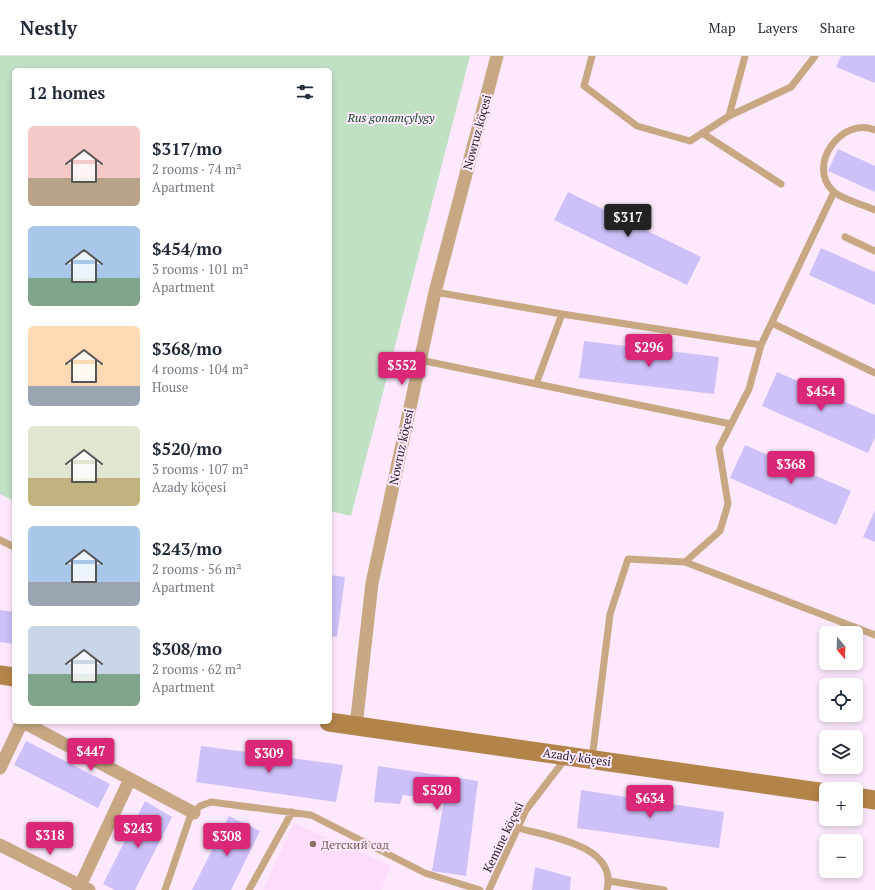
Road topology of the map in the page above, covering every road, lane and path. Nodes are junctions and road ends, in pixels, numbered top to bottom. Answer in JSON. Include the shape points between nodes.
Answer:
{"nodes":[{"id":1,"x":497,"y":56,"type":"edge"},
{"id":2,"x":592,"y":56,"type":"edge"},
{"id":3,"x":745,"y":56,"type":"edge"},
{"id":4,"x":815,"y":56,"type":"edge"},
{"id":5,"x":729,"y":116,"type":"junction"},
{"id":6,"x":875,"y":130,"type":"edge"},
{"id":7,"x":702,"y":133,"type":"junction"},
{"id":8,"x":781,"y":184,"type":"dead end"},
{"id":9,"x":834,"y":192,"type":"junction"},
{"id":10,"x":875,"y":210,"type":"edge"},
{"id":11,"x":845,"y":237,"type":"dead end"},
{"id":12,"x":875,"y":251,"type":"edge"},
{"id":13,"x":435,"y":292,"type":"junction"},
{"id":14,"x":562,"y":314,"type":"junction"},
{"id":15,"x":772,"y":323,"type":"junction"},
{"id":16,"x":762,"y":345,"type":"junction"},
{"id":17,"x":420,"y":360,"type":"junction"},
{"id":18,"x":875,"y":374,"type":"edge"},
{"id":19,"x":536,"y":384,"type":"junction"},
{"id":20,"x":731,"y":424,"type":"junction"},
{"id":21,"x":0,"y":540,"type":"edge"},
{"id":22,"x":12,"y":546,"type":"edge"},
{"id":23,"x":685,"y":562,"type":"junction"},
{"id":24,"x":875,"y":635,"type":"edge"},
{"id":25,"x":0,"y":675,"type":"edge"},
{"id":26,"x":12,"y":677,"type":"edge"},
{"id":27,"x":332,"y":722,"type":"edge"},
{"id":28,"x":356,"y":726,"type":"junction"},
{"id":29,"x":567,"y":756,"type":"junction"},
{"id":30,"x":592,"y":760,"type":"junction"},
{"id":31,"x":0,"y":768,"type":"edge"},
{"id":32,"x":130,"y":779,"type":"junction"},
{"id":33,"x":819,"y":792,"type":"edge"},
{"id":34,"x":863,"y":799,"type":"edge"},
{"id":35,"x":875,"y":800,"type":"edge"},
{"id":36,"x":292,"y":812,"type":"junction"},
{"id":37,"x":194,"y":813,"type":"junction"},
{"id":38,"x":518,"y":828,"type":"junction"},
{"id":39,"x":0,"y":845,"type":"edge"},
{"id":40,"x":609,"y":881,"type":"junction"},
{"id":41,"x":82,"y":889,"type":"edge"},
{"id":42,"x":165,"y":890,"type":"edge"},
{"id":43,"x":249,"y":890,"type":"edge"},
{"id":44,"x":480,"y":890,"type":"edge"},
{"id":45,"x":489,"y":890,"type":"edge"},
{"id":46,"x":607,"y":890,"type":"edge"},
{"id":47,"x":664,"y":890,"type":"edge"}],
"edges":[{"from":1,"to":13,"type":"street","name":"Nowruz köçesi"},
{"from":2,"to":7,"type":"lane","via":[[584,86],[637,126],[690,141]]},
{"from":3,"to":5,"type":"lane"},
{"from":4,"to":5,"type":"lane","via":[[791,87]]},
{"from":5,"to":7,"type":"lane"},
{"from":6,"to":9,"type":"lane","via":[[856,128],[840,135],[831,146],[823,164],[828,185]]},
{"from":7,"to":8,"type":"lane"},
{"from":9,"to":10,"type":"lane"},
{"from":9,"to":15,"type":"lane"},
{"from":11,"to":12,"type":"lane"},
{"from":13,"to":14,"type":"lane"},
{"from":13,"to":17,"type":"street","name":"Nowruz köçesi"},
{"from":14,"to":16,"type":"lane"},
{"from":14,"to":19,"type":"lane"},
{"from":15,"to":16,"type":"lane"},
{"from":15,"to":18,"type":"lane"},
{"from":16,"to":20,"type":"lane","via":[[749,389]]},
{"from":17,"to":19,"type":"lane"},
{"from":17,"to":28,"type":"street","name":"Nowruz köçesi","via":[[372,583]]},
{"from":19,"to":20,"type":"lane"},
{"from":20,"to":23,"type":"lane","via":[[719,448],[728,504],[720,531]]},
{"from":21,"to":22,"type":"lane"},
{"from":23,"to":24,"type":"lane"},
{"from":23,"to":30,"type":"lane","via":[[628,559],[610,614]]},
{"from":25,"to":26,"type":"main road"},
{"from":27,"to":28,"type":"main road","name":"Azady köçesi"},
{"from":28,"to":29,"type":"main road","name":"Azady köçesi"},
{"from":29,"to":30,"type":"main road","name":"Azady köçesi"},
{"from":29,"to":38,"type":"lane","name":"Kemine köçesi","via":[[526,810]]},
{"from":30,"to":33,"type":"main road","name":"Azady köçesi"},
{"from":31,"to":32,"type":"street","via":[[20,726],[27,724]]},
{"from":32,"to":37,"type":"street"},
{"from":32,"to":41,"type":"street"},
{"from":34,"to":35,"type":"main road"},
{"from":36,"to":37,"type":"lane","via":[[211,802],[200,806]]},
{"from":36,"to":43,"type":"lane"},
{"from":36,"to":44,"type":"lane","via":[[311,815],[425,873]]},
{"from":37,"to":42,"type":"lane","via":[[190,817]]},
{"from":38,"to":40,"type":"lane","via":[[586,848],[600,857]]},
{"from":38,"to":45,"type":"lane","name":"Kemine köçesi"},
{"from":39,"to":41,"type":"street"},
{"from":40,"to":46,"type":"lane"},
{"from":40,"to":47,"type":"lane"}]}
